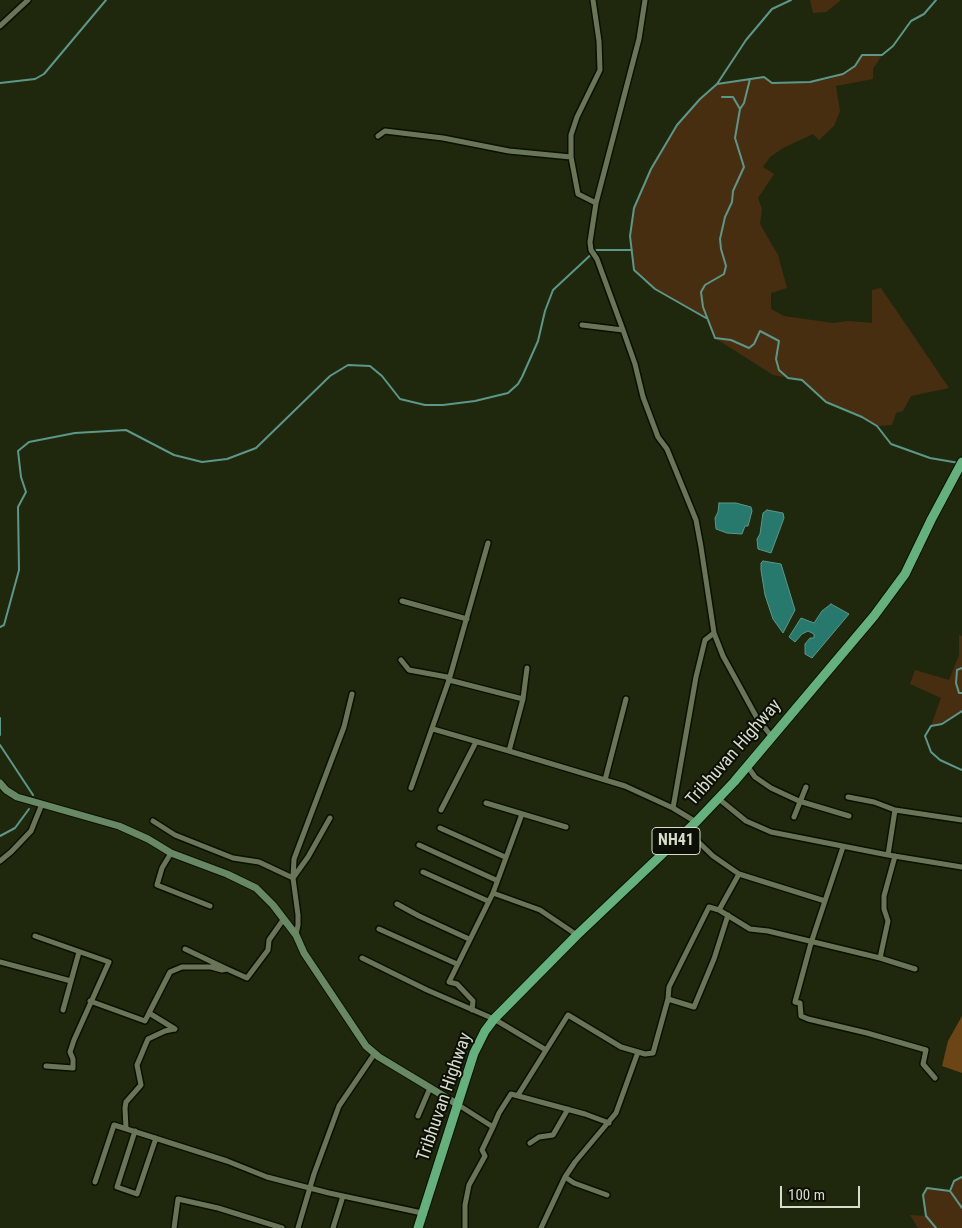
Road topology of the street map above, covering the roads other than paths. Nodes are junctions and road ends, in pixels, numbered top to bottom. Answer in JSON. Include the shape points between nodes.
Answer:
{"nodes":[{"id":1,"x":28,"y":0,"type":"edge"},
{"id":2,"x":593,"y":0,"type":"edge"},
{"id":3,"x":645,"y":0,"type":"edge"},
{"id":4,"x":0,"y":26,"type":"edge"},
{"id":5,"x":378,"y":136,"type":"dead end"},
{"id":6,"x":571,"y":157,"type":"junction"},
{"id":7,"x":596,"y":203,"type":"junction"},
{"id":8,"x":582,"y":325,"type":"dead end"},
{"id":9,"x":624,"y":330,"type":"junction"},
{"id":10,"x":962,"y":462,"type":"edge"},
{"id":11,"x":488,"y":543,"type":"dead end"},
{"id":12,"x":402,"y":601,"type":"dead end"},
{"id":13,"x":467,"y":619,"type":"junction"},
{"id":14,"x":714,"y":633,"type":"junction"},
{"id":15,"x":401,"y":660,"type":"dead end"},
{"id":16,"x":527,"y":668,"type":"dead end"},
{"id":17,"x":449,"y":680,"type":"junction"},
{"id":18,"x":352,"y":694,"type":"dead end"},
{"id":19,"x":523,"y":699,"type":"junction"},
{"id":20,"x":626,"y":699,"type":"dead end"},
{"id":21,"x":433,"y":729,"type":"junction"},
{"id":22,"x":772,"y":737,"type":"junction"},
{"id":23,"x":476,"y":742,"type":"junction"},
{"id":24,"x":509,"y":750,"type":"junction"},
{"id":25,"x":748,"y":766,"type":"junction"},
{"id":26,"x":605,"y":780,"type":"junction"},
{"id":27,"x":0,"y":783,"type":"edge"},
{"id":28,"x":806,"y":787,"type":"dead end"},
{"id":29,"x":412,"y":788,"type":"dead end"},
{"id":30,"x":848,"y":798,"type":"dead end"},
{"id":31,"x":719,"y":799,"type":"junction"},
{"id":32,"x":799,"y":801,"type":"junction"},
{"id":33,"x":486,"y":803,"type":"dead end"},
{"id":34,"x":42,"y":804,"type":"junction"},
{"id":35,"x":673,"y":808,"type":"junction"},
{"id":36,"x":441,"y":810,"type":"dead end"},
{"id":37,"x":894,"y":810,"type":"junction"},
{"id":38,"x":522,"y":814,"type":"junction"},
{"id":39,"x":849,"y":816,"type":"dead end"},
{"id":40,"x":794,"y":817,"type":"dead end"},
{"id":41,"x":330,"y":818,"type":"dead end"},
{"id":42,"x":962,"y":820,"type":"edge"},
{"id":43,"x":153,"y":821,"type":"dead end"},
{"id":44,"x":696,"y":822,"type":"junction"},
{"id":45,"x":566,"y":827,"type":"dead end"},
{"id":46,"x":440,"y":828,"type":"dead end"},
{"id":47,"x":687,"y":831,"type":"junction"},
{"id":48,"x":419,"y":845,"type":"dead end"},
{"id":49,"x":843,"y":847,"type":"junction"},
{"id":50,"x":171,"y":852,"type":"junction"},
{"id":51,"x":888,"y":855,"type":"junction"},
{"id":52,"x":895,"y":856,"type":"junction"},
{"id":53,"x":505,"y":857,"type":"junction"},
{"id":54,"x":0,"y":861,"type":"edge"},
{"id":55,"x":962,"y":867,"type":"edge"},
{"id":56,"x":424,"y":872,"type":"dead end"},
{"id":57,"x":739,"y":874,"type":"junction"},
{"id":58,"x":293,"y":878,"type":"junction"},
{"id":59,"x":496,"y":880,"type":"junction"},
{"id":60,"x":493,"y":894,"type":"junction"},
{"id":61,"x":488,"y":901,"type":"junction"},
{"id":62,"x":825,"y":901,"type":"junction"},
{"id":63,"x":397,"y":904,"type":"dead end"},
{"id":64,"x":210,"y":906,"type":"dead end"},
{"id":65,"x":719,"y":910,"type":"junction"},
{"id":66,"x":728,"y":915,"type":"junction"},
{"id":67,"x":283,"y":920,"type":"junction"},
{"id":68,"x":379,"y":929,"type":"dead end"},
{"id":69,"x":296,"y":935,"type":"junction"},
{"id":70,"x":577,"y":935,"type":"junction"},
{"id":71,"x":35,"y":936,"type":"dead end"},
{"id":72,"x":470,"y":939,"type":"junction"},
{"id":73,"x":811,"y":943,"type":"junction"},
{"id":74,"x":185,"y":949,"type":"dead end"},
{"id":75,"x":79,"y":952,"type":"junction"},
{"id":76,"x":362,"y":958,"type":"dead end"},
{"id":77,"x":880,"y":958,"type":"junction"},
{"id":78,"x":0,"y":962,"type":"edge"},
{"id":79,"x":456,"y":964,"type":"junction"},
{"id":80,"x":227,"y":969,"type":"junction"},
{"id":81,"x":915,"y":969,"type":"dead end"},
{"id":82,"x":71,"y":981,"type":"junction"},
{"id":83,"x":668,"y":999,"type":"junction"},
{"id":84,"x":90,"y":1001,"type":"junction"},
{"id":85,"x":63,"y":1010,"type":"dead end"},
{"id":86,"x":472,"y":1010,"type":"junction"},
{"id":87,"x":149,"y":1013,"type":"junction"},
{"id":88,"x":494,"y":1019,"type":"junction"},
{"id":89,"x":546,"y":1050,"type":"junction"},
{"id":90,"x":638,"y":1052,"type":"junction"},
{"id":91,"x":375,"y":1054,"type":"junction"},
{"id":92,"x":46,"y":1066,"type":"dead end"},
{"id":93,"x":935,"y":1078,"type":"dead end"},
{"id":94,"x":430,"y":1088,"type":"junction"},
{"id":95,"x":518,"y":1095,"type":"junction"},
{"id":96,"x":458,"y":1104,"type":"junction"},
{"id":97,"x":568,"y":1109,"type":"junction"},
{"id":98,"x":418,"y":1116,"type":"dead end"},
{"id":99,"x":609,"y":1123,"type":"junction"},
{"id":100,"x":493,"y":1127,"type":"junction"},
{"id":101,"x":126,"y":1128,"type":"junction"},
{"id":102,"x":135,"y":1131,"type":"junction"},
{"id":103,"x":156,"y":1138,"type":"junction"},
{"id":104,"x":530,"y":1143,"type":"dead end"},
{"id":105,"x":565,"y":1177,"type":"junction"},
{"id":106,"x":95,"y":1182,"type":"dead end"},
{"id":107,"x":309,"y":1188,"type":"junction"},
{"id":108,"x":607,"y":1195,"type":"dead end"},
{"id":109,"x":343,"y":1196,"type":"junction"},
{"id":110,"x":422,"y":1213,"type":"junction"},
{"id":111,"x":174,"y":1228,"type":"edge"},
{"id":112,"x":282,"y":1228,"type":"edge"},
{"id":113,"x":298,"y":1228,"type":"edge"},
{"id":114,"x":333,"y":1228,"type":"edge"},
{"id":115,"x":418,"y":1228,"type":"edge"},
{"id":116,"x":465,"y":1228,"type":"edge"},
{"id":117,"x":540,"y":1228,"type":"edge"}],
"edges":[{"from":1,"to":4,"type":"street"},
{"from":2,"to":6,"type":"street","via":[[600,70],[576,117],[571,135]]},
{"from":3,"to":7,"type":"street","via":[[639,39]]},
{"from":5,"to":6,"type":"street","via":[[385,131]]},
{"from":6,"to":7,"type":"street","via":[[578,194]]},
{"from":7,"to":9,"type":"street","via":[[591,250]]},
{"from":8,"to":9,"type":"street"},
{"from":9,"to":14,"type":"street","via":[[643,398],[696,520]]},
{"from":10,"to":22,"type":"highway","name":"Tribhuvan Highway","number":"NH41","via":[[905,574],[874,616]]},
{"from":11,"to":13,"type":"street"},
{"from":12,"to":13,"type":"street"},
{"from":13,"to":17,"type":"street"},
{"from":14,"to":22,"type":"street","via":[[731,672],[757,718]]},
{"from":14,"to":35,"type":"street","via":[[705,640]]},
{"from":15,"to":17,"type":"street","via":[[409,670]]},
{"from":16,"to":19,"type":"street"},
{"from":17,"to":19,"type":"street"},
{"from":17,"to":21,"type":"street"},
{"from":18,"to":58,"type":"street","via":[[344,727],[294,859]]},
{"from":19,"to":24,"type":"street"},
{"from":20,"to":26,"type":"street"},
{"from":21,"to":23,"type":"street"},
{"from":21,"to":29,"type":"street"},
{"from":22,"to":25,"type":"highway","name":"Tribhuvan Highway","number":"NH41"},
{"from":23,"to":24,"type":"street"},
{"from":23,"to":36,"type":"street"},
{"from":24,"to":26,"type":"street"},
{"from":25,"to":31,"type":"highway","name":"Tribhuvan Highway","number":"NH41"},
{"from":25,"to":32,"type":"street","via":[[755,777],[771,788]]},
{"from":26,"to":35,"type":"street"},
{"from":27,"to":34,"type":"street","via":[[17,797]]},
{"from":28,"to":32,"type":"street"},
{"from":30,"to":37,"type":"street","via":[[874,802]]},
{"from":31,"to":44,"type":"highway","name":"Tribhuvan Highway","number":"NH41"},
{"from":31,"to":49,"type":"street","via":[[746,822],[771,832]]},
{"from":32,"to":39,"type":"street"},
{"from":32,"to":40,"type":"street"},
{"from":33,"to":38,"type":"street"},
{"from":34,"to":50,"type":"street","via":[[119,826]]},
{"from":34,"to":54,"type":"street","via":[[31,830]]},
{"from":35,"to":44,"type":"street"},
{"from":37,"to":42,"type":"street"},
{"from":37,"to":51,"type":"street"},
{"from":38,"to":45,"type":"street"},
{"from":38,"to":53,"type":"street"},
{"from":41,"to":58,"type":"street"},
{"from":43,"to":58,"type":"street","via":[[175,835],[233,858],[259,862]]},
{"from":44,"to":47,"type":"highway","name":"Tribhuvan Highway","number":"NH41"},
{"from":46,"to":53,"type":"street"},
{"from":47,"to":57,"type":"street","via":[[713,856]]},
{"from":47,"to":70,"type":"highway","name":"Tribhuvan Highway","number":"NH41"},
{"from":48,"to":59,"type":"street"},
{"from":49,"to":51,"type":"street"},
{"from":49,"to":62,"type":"street"},
{"from":50,"to":64,"type":"street","via":[[157,885]]},
{"from":50,"to":67,"type":"street","via":[[256,888]]},
{"from":51,"to":52,"type":"street"},
{"from":52,"to":55,"type":"street"},
{"from":52,"to":77,"type":"street","via":[[884,896],[888,921]]},
{"from":53,"to":59,"type":"street"},
{"from":56,"to":61,"type":"street"},
{"from":57,"to":62,"type":"street"},
{"from":57,"to":65,"type":"street"},
{"from":58,"to":69,"type":"street","via":[[298,915]]},
{"from":59,"to":60,"type":"street"},
{"from":60,"to":61,"type":"street"},
{"from":60,"to":70,"type":"street","via":[[540,910]]},
{"from":61,"to":72,"type":"street"},
{"from":62,"to":73,"type":"street"},
{"from":63,"to":72,"type":"street"},
{"from":65,"to":66,"type":"street"},
{"from":65,"to":83,"type":"street","via":[[709,906],[669,987]]},
{"from":66,"to":73,"type":"street","via":[[750,929]]},
{"from":66,"to":83,"type":"street","via":[[694,1007]]},
{"from":67,"to":69,"type":"street"},
{"from":67,"to":80,"type":"street","via":[[269,940],[268,950],[247,978]]},
{"from":68,"to":79,"type":"street"},
{"from":69,"to":91,"type":"street","via":[[344,1015]]},
{"from":70,"to":88,"type":"highway","name":"Tribhuvan Highway","number":"NH41"},
{"from":71,"to":75,"type":"street"},
{"from":72,"to":79,"type":"street"},
{"from":73,"to":77,"type":"street"},
{"from":73,"to":93,"type":"street","via":[[795,1002],[800,1004],[801,1016],[926,1050],[923,1064]]},
{"from":74,"to":80,"type":"street"},
{"from":75,"to":82,"type":"street"},
{"from":75,"to":84,"type":"street","via":[[109,962]]},
{"from":76,"to":86,"type":"street"},
{"from":77,"to":81,"type":"street"},
{"from":78,"to":82,"type":"street"},
{"from":79,"to":86,"type":"street","via":[[449,982],[457,984],[473,1001]]},
{"from":80,"to":87,"type":"street","via":[[196,966],[170,972]]},
{"from":82,"to":85,"type":"street"},
{"from":83,"to":90,"type":"street","via":[[653,1053]]},
{"from":84,"to":87,"type":"street","via":[[144,1021]]},
{"from":84,"to":92,"type":"street","via":[[70,1052],[73,1068]]},
{"from":86,"to":88,"type":"street"},
{"from":87,"to":101,"type":"street","via":[[175,1029],[148,1039],[138,1066],[141,1085],[124,1108]]},
{"from":88,"to":89,"type":"street"},
{"from":88,"to":96,"type":"highway","name":"Tribhuvan Highway","number":"NH41","via":[[474,1053]]},
{"from":89,"to":90,"type":"street","via":[[568,1015],[621,1047]]},
{"from":89,"to":95,"type":"street"},
{"from":90,"to":99,"type":"street","via":[[618,1108]]},
{"from":91,"to":94,"type":"street"},
{"from":91,"to":107,"type":"street","via":[[339,1106]]},
{"from":94,"to":96,"type":"street"},
{"from":94,"to":98,"type":"street"},
{"from":95,"to":97,"type":"street"},
{"from":95,"to":100,"type":"street","via":[[511,1094]]},
{"from":96,"to":100,"type":"street"},
{"from":96,"to":110,"type":"highway","name":"Tribhuvan Highway","number":"NH41"},
{"from":97,"to":99,"type":"street"},
{"from":97,"to":104,"type":"street","via":[[553,1136],[539,1137]]},
{"from":99,"to":105,"type":"street"},
{"from":100,"to":116,"type":"street","via":[[482,1150],[485,1156],[469,1185]]},
{"from":101,"to":102,"type":"street"},
{"from":101,"to":106,"type":"street","via":[[114,1125]]},
{"from":102,"to":103,"type":"street"},
{"from":102,"to":103,"type":"street","via":[[117,1188],[137,1194]]},
{"from":103,"to":107,"type":"street"},
{"from":105,"to":108,"type":"street"},
{"from":105,"to":117,"type":"street"},
{"from":107,"to":109,"type":"street"},
{"from":107,"to":113,"type":"street"},
{"from":109,"to":110,"type":"street"},
{"from":109,"to":114,"type":"street"},
{"from":110,"to":115,"type":"highway","name":"Tribhuvan Highway","number":"NH41"},
{"from":111,"to":112,"type":"street","via":[[178,1199]]}]}
